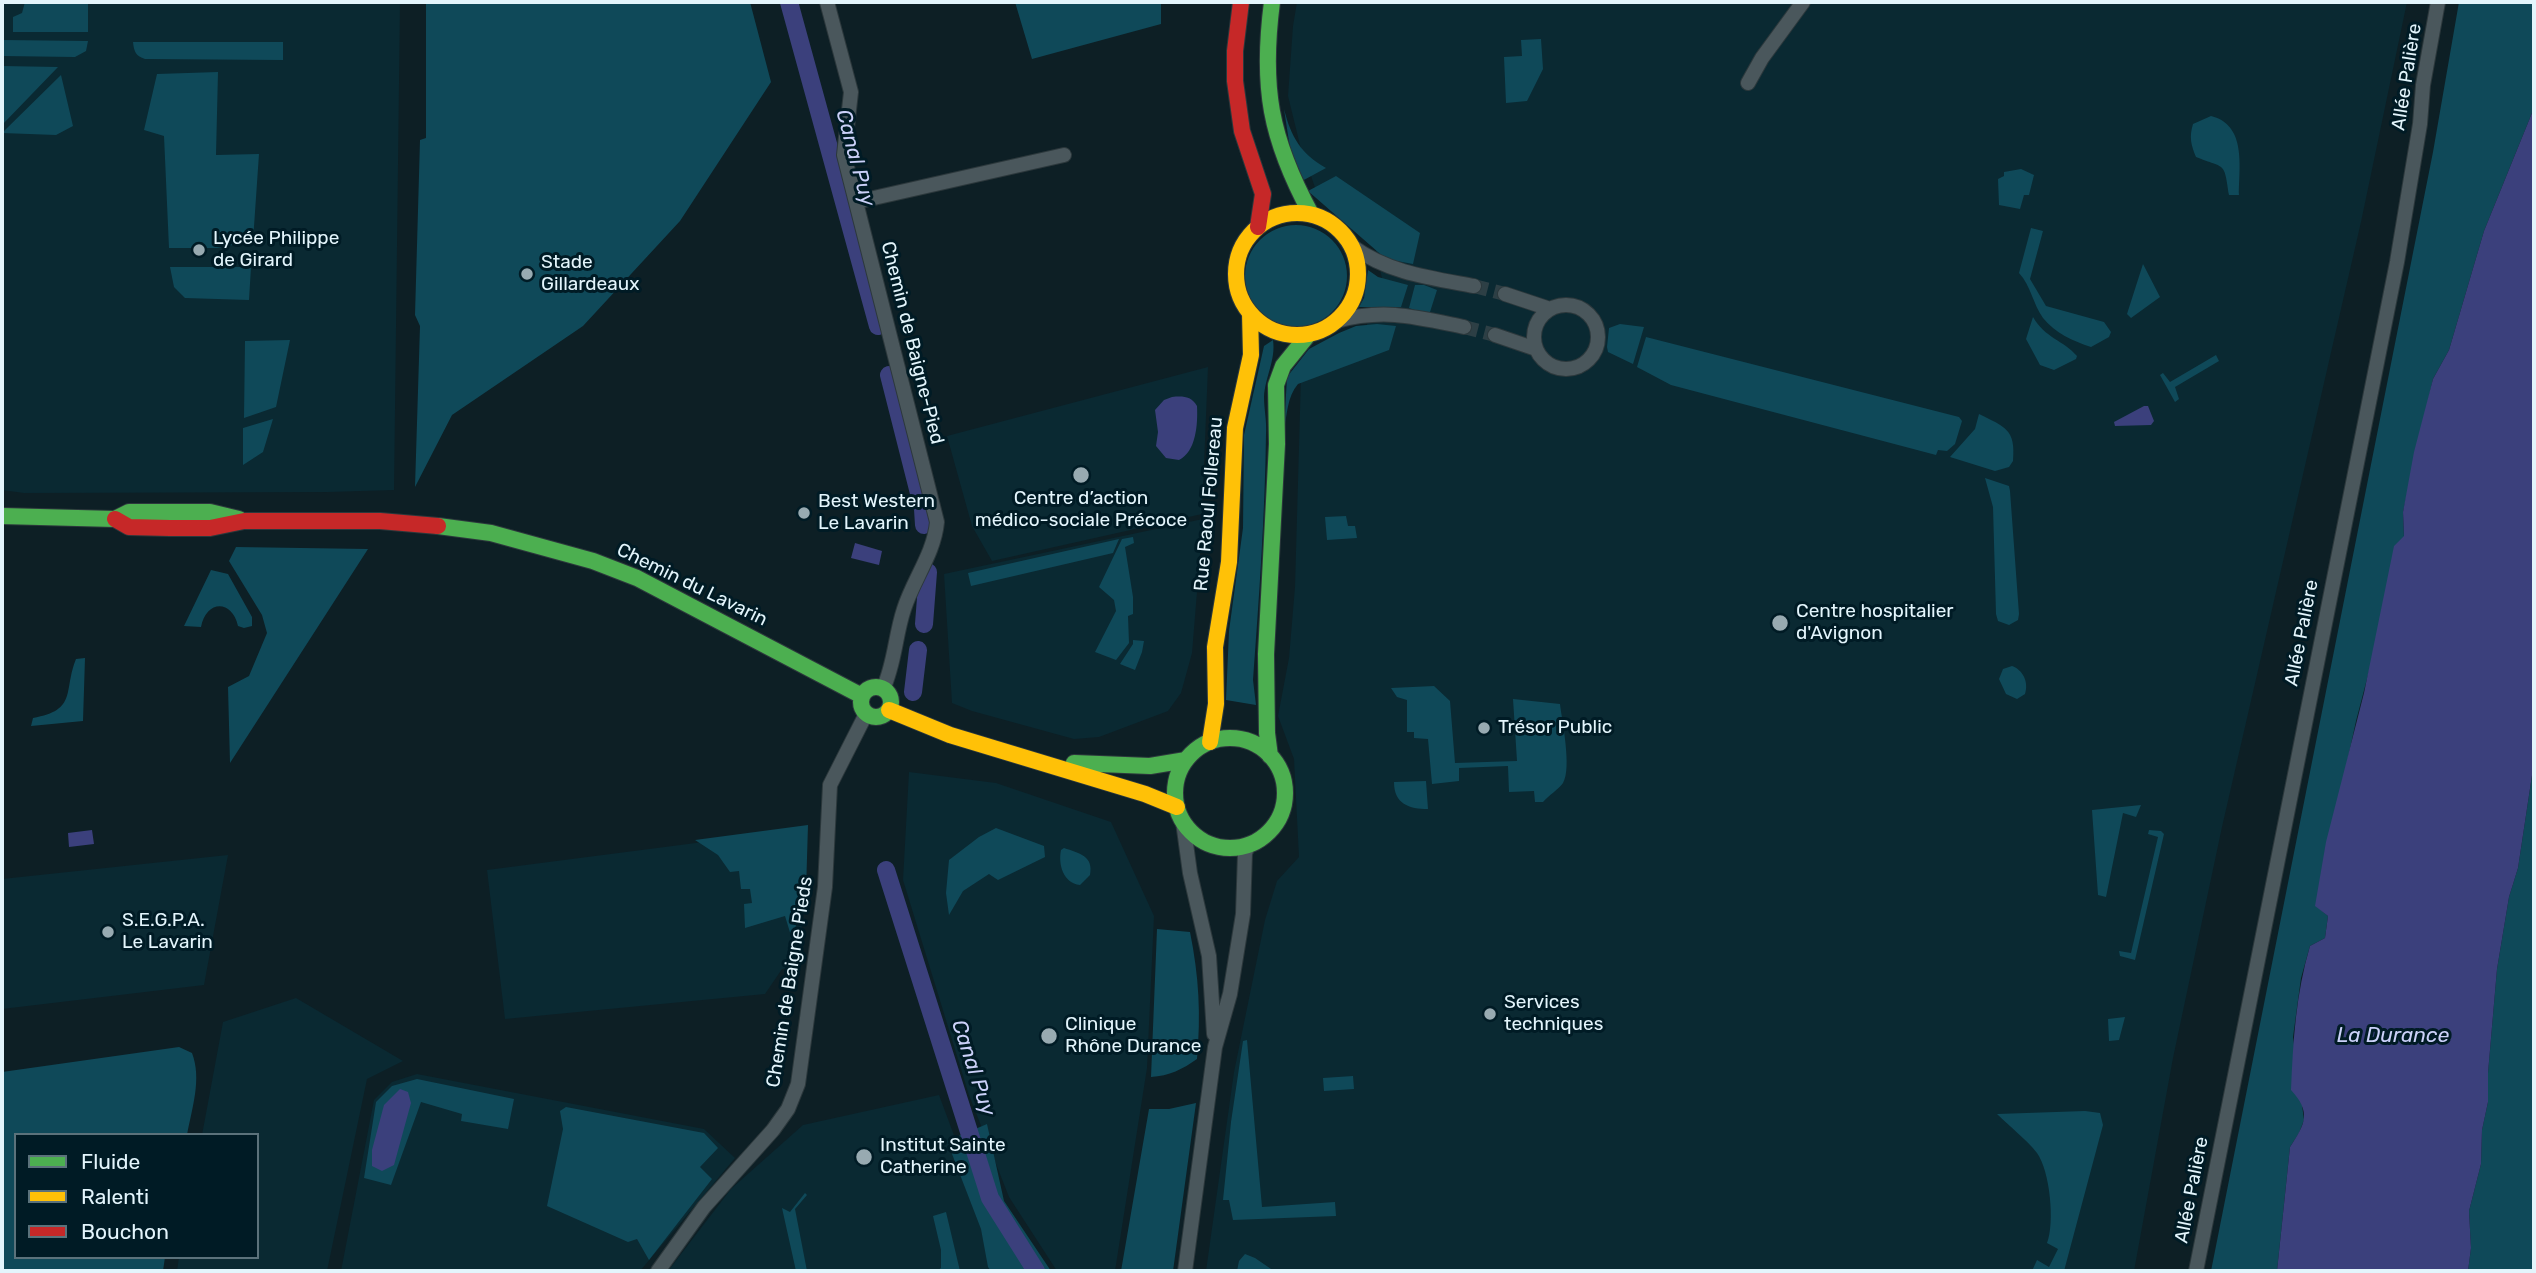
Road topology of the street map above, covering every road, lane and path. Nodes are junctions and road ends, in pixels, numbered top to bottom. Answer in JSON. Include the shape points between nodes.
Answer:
{"nodes":[{"id":1,"x":827,"y":2,"type":"edge"},
{"id":2,"x":1241,"y":2,"type":"edge"},
{"id":3,"x":1272,"y":2,"type":"edge"},
{"id":4,"x":1803,"y":2,"type":"edge"},
{"id":5,"x":2438,"y":2,"type":"edge"},
{"id":6,"x":1748,"y":83,"type":"dead end"},
{"id":7,"x":1063,"y":155,"type":"dead end"},
{"id":8,"x":856,"y":202,"type":"junction"},
{"id":9,"x":1311,"y":214,"type":"junction"},
{"id":10,"x":1258,"y":227,"type":"junction"},
{"id":11,"x":1353,"y":247,"type":"junction"},
{"id":12,"x":1475,"y":286,"type":"tunnel mouth"},
{"id":13,"x":1505,"y":294,"type":"tunnel mouth"},
{"id":14,"x":1550,"y":309,"type":"junction"},
{"id":15,"x":1250,"y":313,"type":"junction"},
{"id":16,"x":1336,"y":321,"type":"junction"},
{"id":17,"x":1464,"y":327,"type":"tunnel mouth"},
{"id":18,"x":1308,"y":335,"type":"junction"},
{"id":19,"x":1495,"y":335,"type":"tunnel mouth"},
{"id":20,"x":1536,"y":349,"type":"junction"},
{"id":21,"x":2,"y":516,"type":"edge"},
{"id":22,"x":883,"y":689,"type":"junction"},
{"id":23,"x":862,"y":696,"type":"junction"},
{"id":24,"x":889,"y":710,"type":"junction"},
{"id":25,"x":866,"y":714,"type":"junction"},
{"id":26,"x":1210,"y":742,"type":"junction"},
{"id":27,"x":1270,"y":756,"type":"junction"},
{"id":28,"x":1034,"y":759,"type":"junction"},
{"id":29,"x":1186,"y":760,"type":"junction"},
{"id":30,"x":1180,"y":814,"type":"junction"},
{"id":31,"x":1248,"y":846,"type":"junction"},
{"id":32,"x":1215,"y":1047,"type":"junction"},
{"id":33,"x":658,"y":1271,"type":"edge"},
{"id":34,"x":1185,"y":1271,"type":"edge"},
{"id":35,"x":2196,"y":1271,"type":"edge"}],
"edges":[{"from":1,"to":8,"type":"street","name":"Chemin de Baigne-Pied","via":[[850,92],[845,155]]},
{"from":2,"to":10,"type":"street","via":[[1235,81],[1242,131],[1263,194]]},
{"from":3,"to":9,"type":"street","via":[[1269,107],[1284,164]]},
{"from":4,"to":6,"type":"street"},
{"from":5,"to":35,"type":"street","name":"Allée Palière","via":[[2397,262]]},
{"from":7,"to":8,"type":"street"},
{"from":8,"to":22,"type":"street","name":"Chemin de Baigne-Pied","via":[[937,522],[929,552],[905,603],[892,669]]},
{"from":9,"to":10,"type":"street","via":[[1285,214]]},
{"from":9,"to":11,"type":"street","via":[[1336,226]]},
{"from":10,"to":15,"type":"street","via":[[1243,246],[1236,273]]},
{"from":11,"to":12,"type":"street","via":[[1386,267]]},
{"from":11,"to":16,"type":"street","via":[[1358,279],[1351,302]]},
{"from":13,"to":14,"type":"street"},
{"from":14,"to":20,"type":"street","via":[[1536,326]]},
{"from":14,"to":20,"type":"street","via":[[1567,304],[1587,313],[1595,323],[1598,343],[1585,363],[1573,368],[1550,365]]},
{"from":15,"to":18,"type":"street","via":[[1276,332]]},
{"from":15,"to":26,"type":"street","name":"Rue Raoul Follereau","via":[[1251,355],[1235,428],[1229,562],[1215,647],[1216,704]]},
{"from":16,"to":17,"type":"street","via":[[1381,313]]},
{"from":16,"to":18,"type":"street"},
{"from":18,"to":27,"type":"street","via":[[1283,366],[1276,385],[1266,654]]},
{"from":19,"to":20,"type":"street"},
{"from":21,"to":23,"type":"street","name":"Chemin du Lavarin","via":[[115,519],[129,512],[210,512],[244,520],[407,522],[491,533],[637,578]]},
{"from":22,"to":23,"type":"street","via":[[873,688]]},
{"from":22,"to":24,"type":"street","via":[[891,702]]},
{"from":23,"to":25,"type":"street"},
{"from":24,"to":25,"type":"street","via":[[879,718]]},
{"from":24,"to":28,"type":"street","via":[[950,735]]},
{"from":25,"to":33,"type":"street","name":"Chemin de Baigne Pieds","via":[[828,792],[825,887],[798,1084],[773,1130],[704,1207]]},
{"from":26,"to":27,"type":"street","via":[[1223,738],[1249,741]]},
{"from":26,"to":29,"type":"street"},
{"from":27,"to":31,"type":"street","via":[[1283,778],[1284,806],[1271,830]]},
{"from":28,"to":29,"type":"street","via":[[1137,766]]},
{"from":28,"to":30,"type":"street","via":[[1145,794]]},
{"from":29,"to":30,"type":"street","via":[[1175,790]]},
{"from":30,"to":31,"type":"street","via":[[1192,833],[1211,845]]},
{"from":30,"to":32,"type":"street","via":[[1209,956]]},
{"from":31,"to":32,"type":"street","via":[[1230,995]]},
{"from":32,"to":34,"type":"street"}]}
